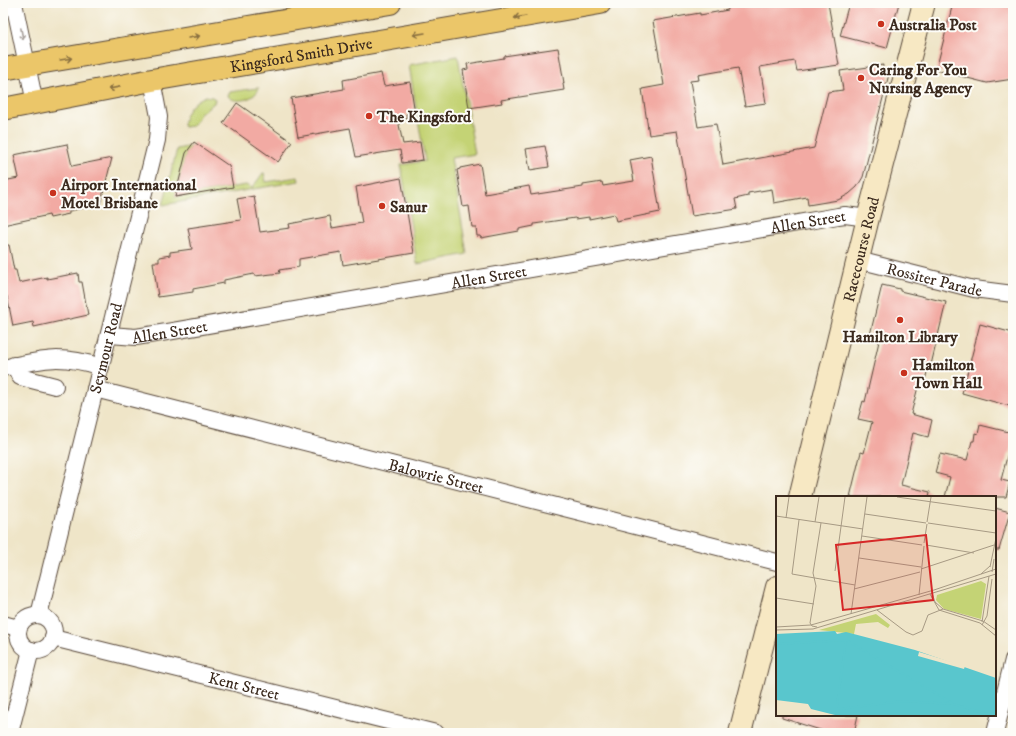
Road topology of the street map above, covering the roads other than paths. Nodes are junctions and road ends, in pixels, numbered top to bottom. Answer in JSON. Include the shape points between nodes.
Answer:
{"nodes":[{"id":1,"x":14,"y":3,"type":"edge"},
{"id":2,"x":390,"y":3,"type":"edge"},
{"id":3,"x":600,"y":3,"type":"edge"},
{"id":4,"x":924,"y":3,"type":"edge"},
{"id":5,"x":28,"y":65,"type":"junction"},
{"id":6,"x":3,"y":70,"type":"edge"},
{"id":7,"x":152,"y":80,"type":"junction"},
{"id":8,"x":35,"y":103,"type":"junction"},
{"id":9,"x":3,"y":107,"type":"edge"},
{"id":10,"x":868,"y":218,"type":"junction"},
{"id":11,"x":858,"y":260,"type":"junction"},
{"id":12,"x":1013,"y":294,"type":"edge"},
{"id":13,"x":110,"y":335,"type":"junction"},
{"id":14,"x":9,"y":367,"type":"edge"},
{"id":15,"x":101,"y":367,"type":"junction"},
{"id":16,"x":55,"y":386,"type":"dead end"},
{"id":17,"x":95,"y":389,"type":"junction"},
{"id":18,"x":800,"y":496,"type":"edge"},
{"id":19,"x":776,"y":562,"type":"edge"},
{"id":20,"x":776,"y":591,"type":"edge"},
{"id":21,"x":39,"y":615,"type":"junction"},
{"id":22,"x":11,"y":626,"type":"edge"},
{"id":23,"x":53,"y":638,"type":"junction"},
{"id":24,"x":31,"y":650,"type":"junction"},
{"id":25,"x":1013,"y":660,"type":"edge"},
{"id":26,"x":10,"y":733,"type":"edge"},
{"id":27,"x":436,"y":733,"type":"edge"},
{"id":28,"x":740,"y":733,"type":"edge"},
{"id":29,"x":995,"y":733,"type":"edge"}],
"edges":[{"from":1,"to":5,"type":"street","one_way":true},
{"from":5,"to":2,"type":"highway","one_way":true},
{"from":3,"to":7,"type":"highway","name":"Kingsford Smith Drive","one_way":true},
{"from":4,"to":10,"type":"street","name":"Racecourse Road"},
{"from":5,"to":6,"type":"highway"},
{"from":5,"to":8,"type":"street"},
{"from":7,"to":8,"type":"highway","name":"Kingsford Smith Drive","one_way":true},
{"from":7,"to":13,"type":"street","name":"Seymour Road","via":[[159,117],[157,140]]},
{"from":8,"to":9,"type":"highway","name":"Kingsford Smith Drive"},
{"from":10,"to":11,"type":"street","name":"Racecourse Road"},
{"from":10,"to":13,"type":"street","name":"Allen Street","via":[[838,216],[167,332],[136,337]]},
{"from":11,"to":12,"type":"street","name":"Rossiter Parade","via":[[974,290]]},
{"from":11,"to":18,"type":"street","name":"Racecourse Road"},
{"from":13,"to":15,"type":"street","name":"Seymour Road"},
{"from":14,"to":15,"type":"street","via":[[43,360],[64,359]]},
{"from":14,"to":16,"type":"street","via":[[20,377]]},
{"from":15,"to":17,"type":"street","name":"Seymour Road"},
{"from":17,"to":19,"type":"street","name":"Balowrie Street"},
{"from":17,"to":21,"type":"street","name":"Seymour Road"},
{"from":20,"to":28,"type":"street"},
{"from":21,"to":22,"type":"street"},
{"from":21,"to":23,"type":"street","via":[[49,621]]},
{"from":22,"to":24,"type":"street","via":[[22,644]]},
{"from":23,"to":24,"type":"street","via":[[42,649]]},
{"from":23,"to":27,"type":"street","name":"Kent Street"},
{"from":24,"to":26,"type":"street"},
{"from":25,"to":29,"type":"street"}]}
